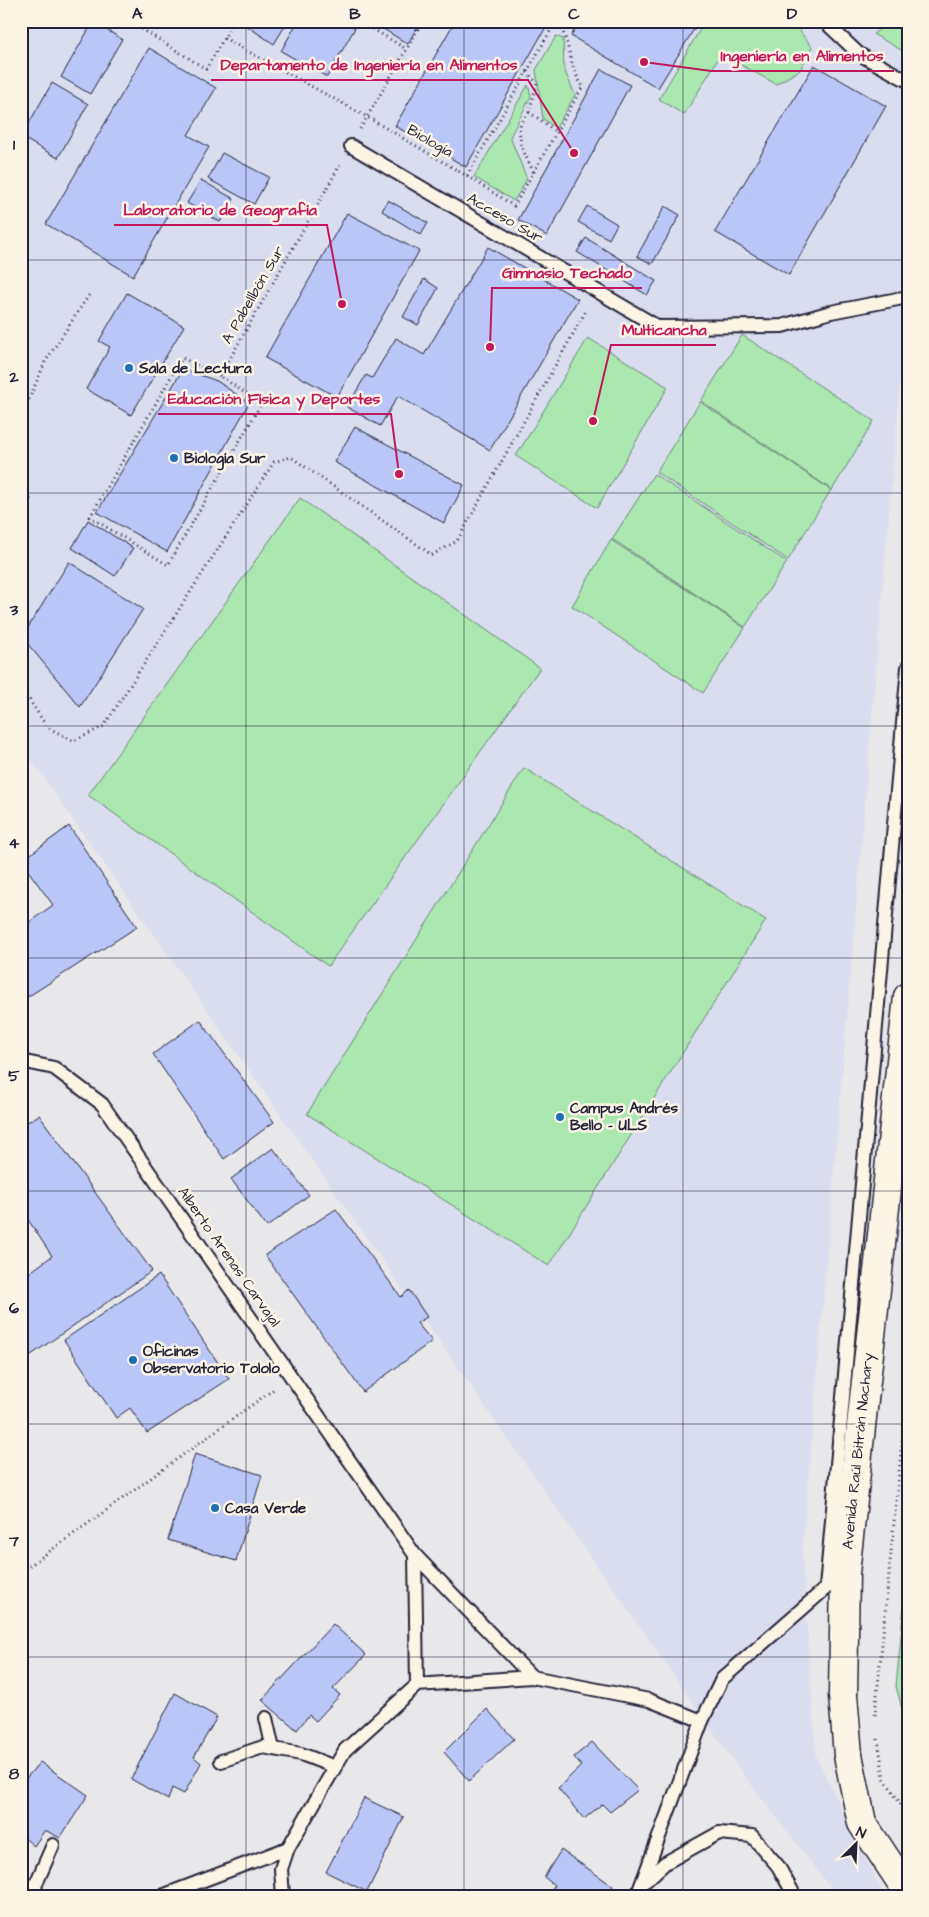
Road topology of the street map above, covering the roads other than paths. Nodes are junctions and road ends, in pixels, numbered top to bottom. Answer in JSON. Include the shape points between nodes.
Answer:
{"nodes":[{"id":1,"x":824,"y":21,"type":"edge"},
{"id":2,"x":908,"y":81,"type":"edge"},
{"id":3,"x":351,"y":146,"type":"road end"},
{"id":4,"x":908,"y":297,"type":"edge"},
{"id":5,"x":908,"y":667,"type":"edge"},
{"id":6,"x":908,"y":997,"type":"edge"},
{"id":7,"x":21,"y":1061,"type":"edge"},
{"id":8,"x":415,"y":1555,"type":"junction"},
{"id":9,"x":532,"y":1677,"type":"junction"},
{"id":10,"x":417,"y":1685,"type":"junction"},
{"id":11,"x":266,"y":1718,"type":"dead end"},
{"id":12,"x":702,"y":1721,"type":"junction"},
{"id":13,"x":273,"y":1749,"type":"junction"},
{"id":14,"x":220,"y":1762,"type":"dead end"},
{"id":15,"x":335,"y":1767,"type":"junction"},
{"id":16,"x":53,"y":1846,"type":"dead end"},
{"id":17,"x":288,"y":1848,"type":"junction"},
{"id":18,"x":638,"y":1890,"type":"edge"},
{"id":19,"x":792,"y":1891,"type":"dead end"},
{"id":20,"x":908,"y":1892,"type":"edge"},
{"id":21,"x":36,"y":1896,"type":"edge"},
{"id":22,"x":162,"y":1896,"type":"edge"},
{"id":23,"x":284,"y":1896,"type":"edge"}],
"edges":[{"from":1,"to":2,"type":"lane","via":[[859,54]]},
{"from":3,"to":4,"type":"lane","name":"Acceso Sur","via":[[658,327],[782,326],[831,312]]},
{"from":5,"to":12,"type":"lane","via":[[826,1588],[722,1679]]},
{"from":6,"to":20,"type":"main road","name":"Avenida Raúl Bitrán Nachary","via":[[845,1573],[843,1695],[848,1755],[862,1822]]},
{"from":7,"to":8,"type":"lane","name":"Alberto Arenas Carvajal","via":[[54,1068],[102,1104]]},
{"from":8,"to":9,"type":"lane","name":"Alberto Arenas Carvajal"},
{"from":8,"to":10,"type":"lane"},
{"from":9,"to":10,"type":"lane"},
{"from":9,"to":12,"type":"lane","via":[[649,1700]]},
{"from":10,"to":15,"type":"lane","via":[[345,1750]]},
{"from":11,"to":13,"type":"lane"},
{"from":12,"to":18,"type":"lane"},
{"from":13,"to":14,"type":"lane","via":[[263,1747]]},
{"from":13,"to":15,"type":"lane","via":[[301,1754]]},
{"from":15,"to":17,"type":"lane"},
{"from":16,"to":21,"type":"lane","via":[[34,1886]]},
{"from":17,"to":22,"type":"lane"},
{"from":17,"to":23,"type":"lane","via":[[281,1868]]},
{"from":18,"to":19,"type":"lane","via":[[665,1863],[719,1834],[752,1836],[778,1866]]}]}
